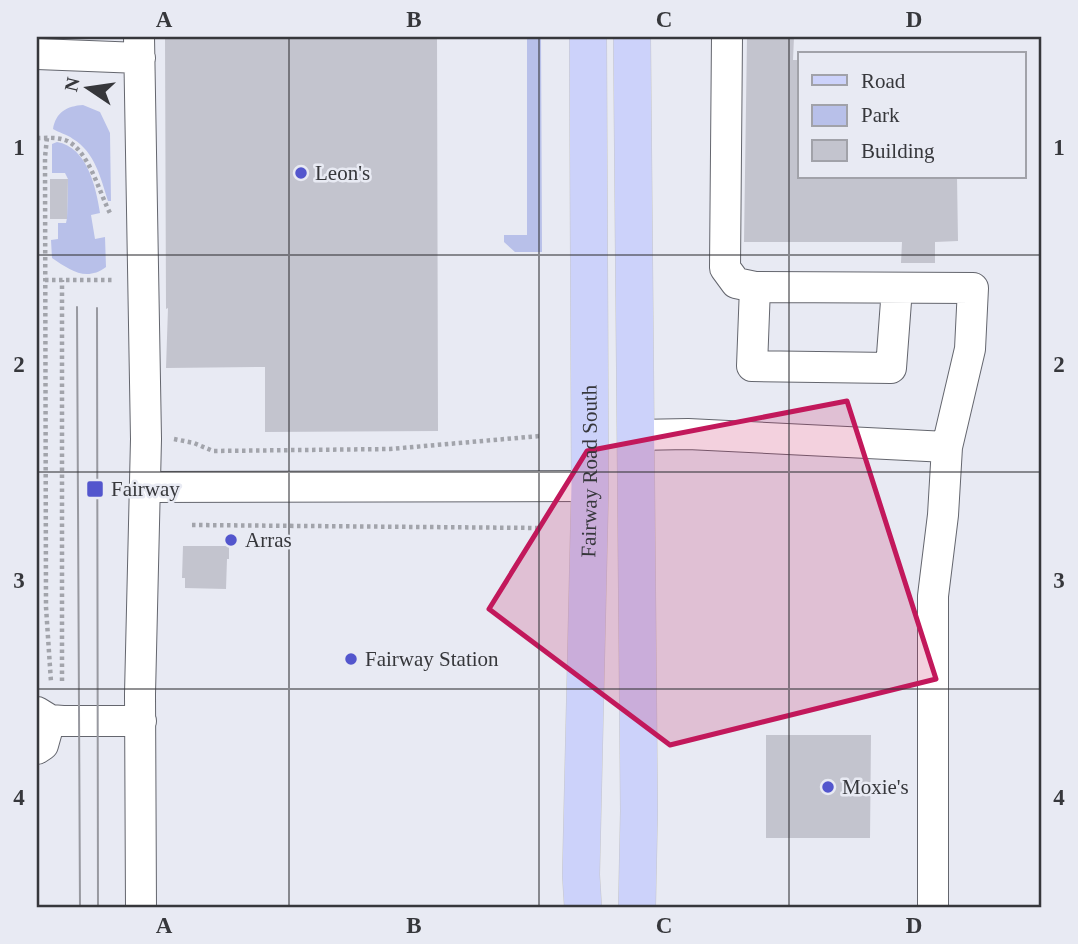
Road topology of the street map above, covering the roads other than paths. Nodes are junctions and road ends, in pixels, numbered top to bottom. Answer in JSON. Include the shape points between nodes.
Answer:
{"nodes":[{"id":1,"x":588,"y":37,"type":"edge"},
{"id":2,"x":632,"y":37,"type":"edge"},
{"id":3,"x":727,"y":37,"type":"edge"},
{"id":4,"x":139,"y":47,"type":"edge"},
{"id":5,"x":37,"y":54,"type":"edge"},
{"id":6,"x":755,"y":287,"type":"junction"},
{"id":7,"x":897,"y":288,"type":"junction"},
{"id":8,"x":636,"y":435,"type":"junction"},
{"id":9,"x":947,"y":447,"type":"junction"},
{"id":10,"x":590,"y":486,"type":"junction"},
{"id":11,"x":146,"y":487,"type":"junction"},
{"id":12,"x":43,"y":716,"type":"edge"},
{"id":13,"x":141,"y":721,"type":"junction"},
{"id":14,"x":37,"y":749,"type":"edge"},
{"id":15,"x":141,"y":907,"type":"edge"},
{"id":16,"x":583,"y":907,"type":"edge"},
{"id":17,"x":637,"y":907,"type":"edge"},
{"id":18,"x":933,"y":907,"type":"edge"}],
"edges":[{"from":1,"to":10,"type":"main road","name":"Fairway Road South"},
{"from":2,"to":8,"type":"main road"},
{"from":3,"to":6,"type":"lane","via":[[725,268],[736,283]]},
{"from":4,"to":5,"type":"lane"},
{"from":4,"to":11,"type":"lane"},
{"from":6,"to":7,"type":"lane"},
{"from":6,"to":7,"type":"lane","via":[[752,366],[891,368]]},
{"from":7,"to":9,"type":"lane","via":[[973,288],[970,349]]},
{"from":8,"to":9,"type":"lane"},
{"from":8,"to":17,"type":"main road"},
{"from":9,"to":18,"type":"lane","via":[[933,596]]},
{"from":10,"to":11,"type":"lane"},
{"from":10,"to":16,"type":"main road","name":"Fairway Road South"},
{"from":11,"to":13,"type":"lane"},
{"from":12,"to":13,"type":"lane"},
{"from":12,"to":14,"type":"lane","via":[[43,745]]},
{"from":13,"to":15,"type":"lane"}]}
